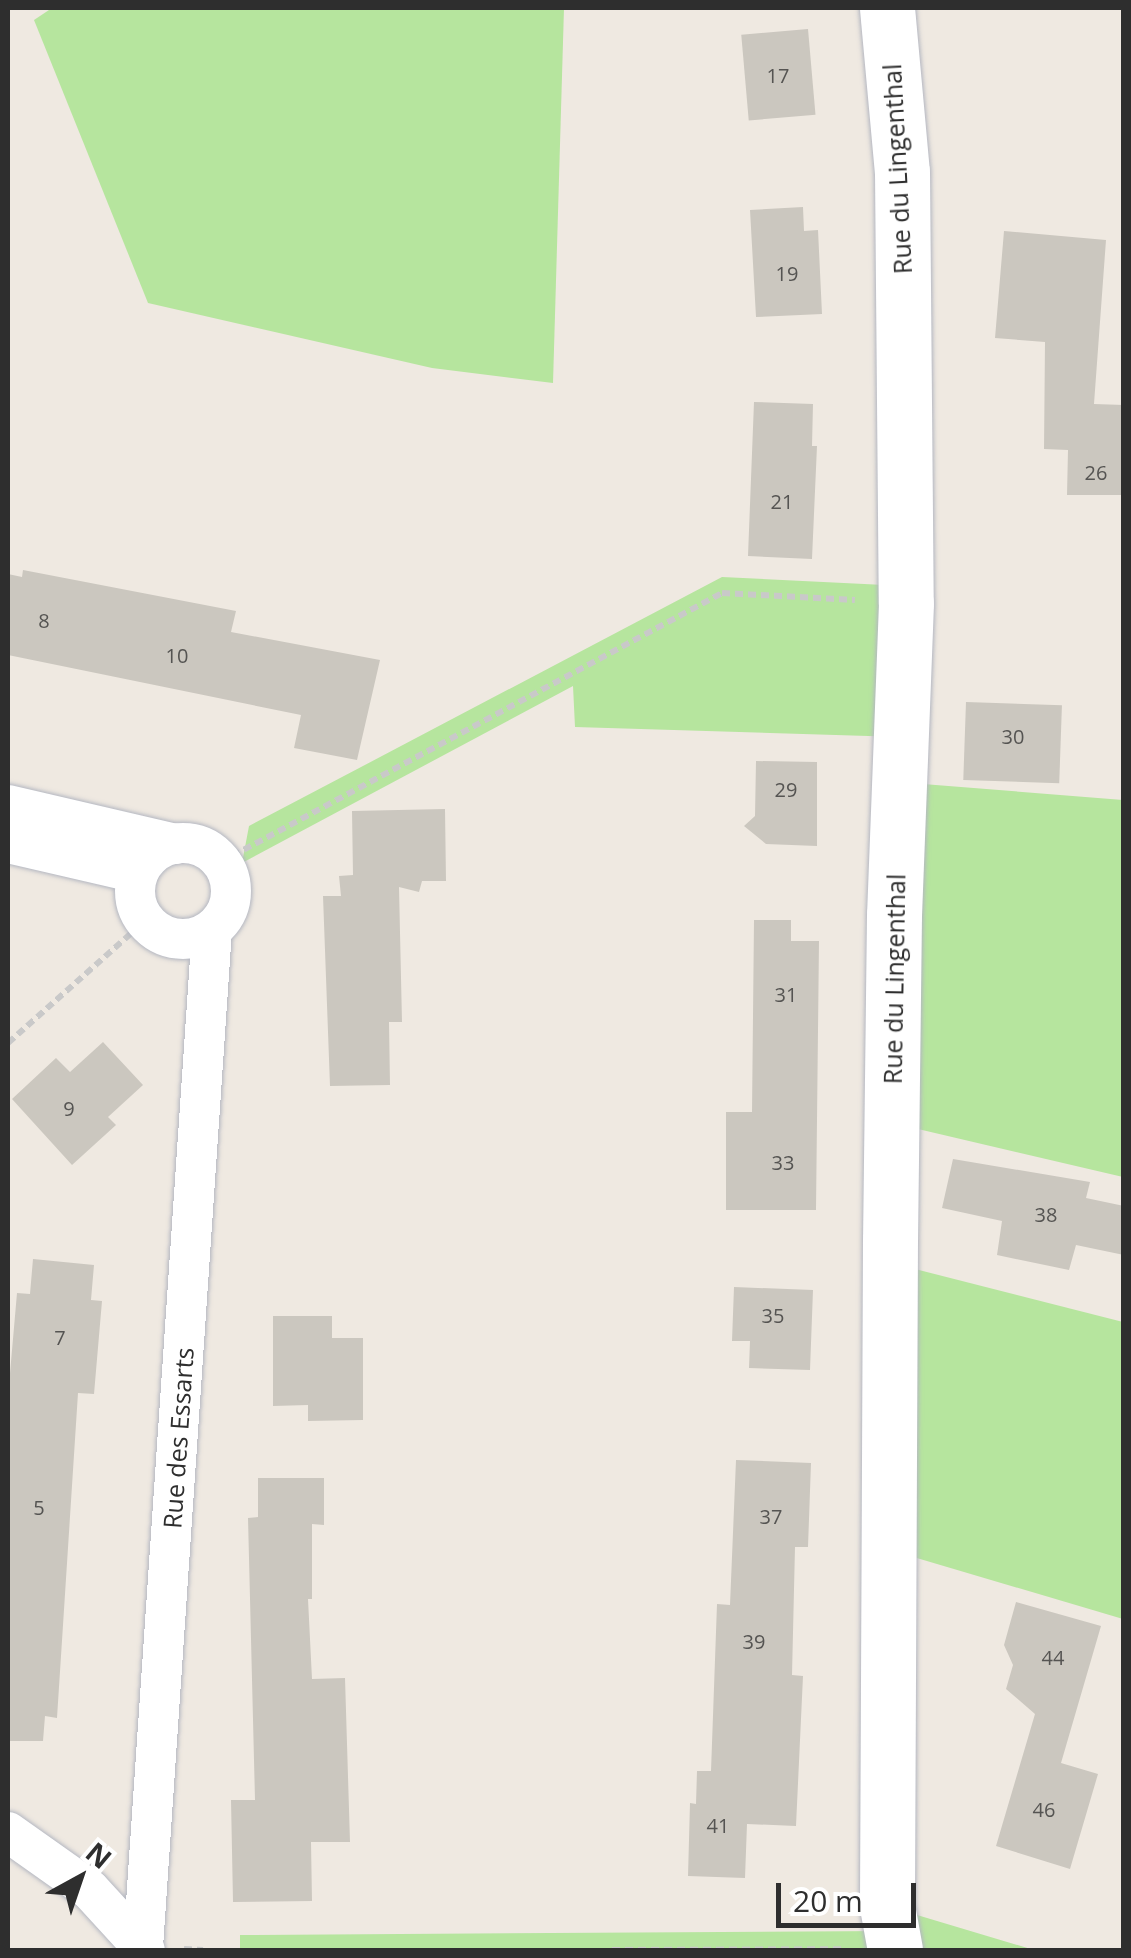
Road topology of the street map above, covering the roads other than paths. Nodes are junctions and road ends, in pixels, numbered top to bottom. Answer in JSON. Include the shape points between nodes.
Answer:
{"nodes":[{"id":1,"x":888,"y":8,"type":"edge"},
{"id":2,"x":8,"y":804,"type":"edge"},
{"id":3,"x":8,"y":844,"type":"edge"},
{"id":4,"x":176,"y":844,"type":"junction"},
{"id":5,"x":138,"y":873,"type":"junction"},
{"id":6,"x":212,"y":930,"type":"junction"},
{"id":7,"x":8,"y":1832,"type":"edge"},
{"id":8,"x":894,"y":1946,"type":"edge"},
{"id":9,"x":144,"y":1949,"type":"edge"}],
"edges":[{"from":1,"to":8,"type":"street","name":"Rue du Lingenthal","via":[[902,172],[906,602],[890,1240],[887,1906]]},
{"from":2,"to":4,"type":"street"},
{"from":3,"to":5,"type":"street"},
{"from":4,"to":5,"type":"street","via":[[147,858]]},
{"from":4,"to":6,"type":"street","name":"Rue des Essarts","via":[[209,850],[229,876],[230,906]]},
{"from":5,"to":6,"type":"street","via":[[135,890],[145,920],[170,937]]},
{"from":6,"to":9,"type":"street","name":"Rue des Essarts"},
{"from":7,"to":9,"type":"street","via":[[90,1890]]}]}
